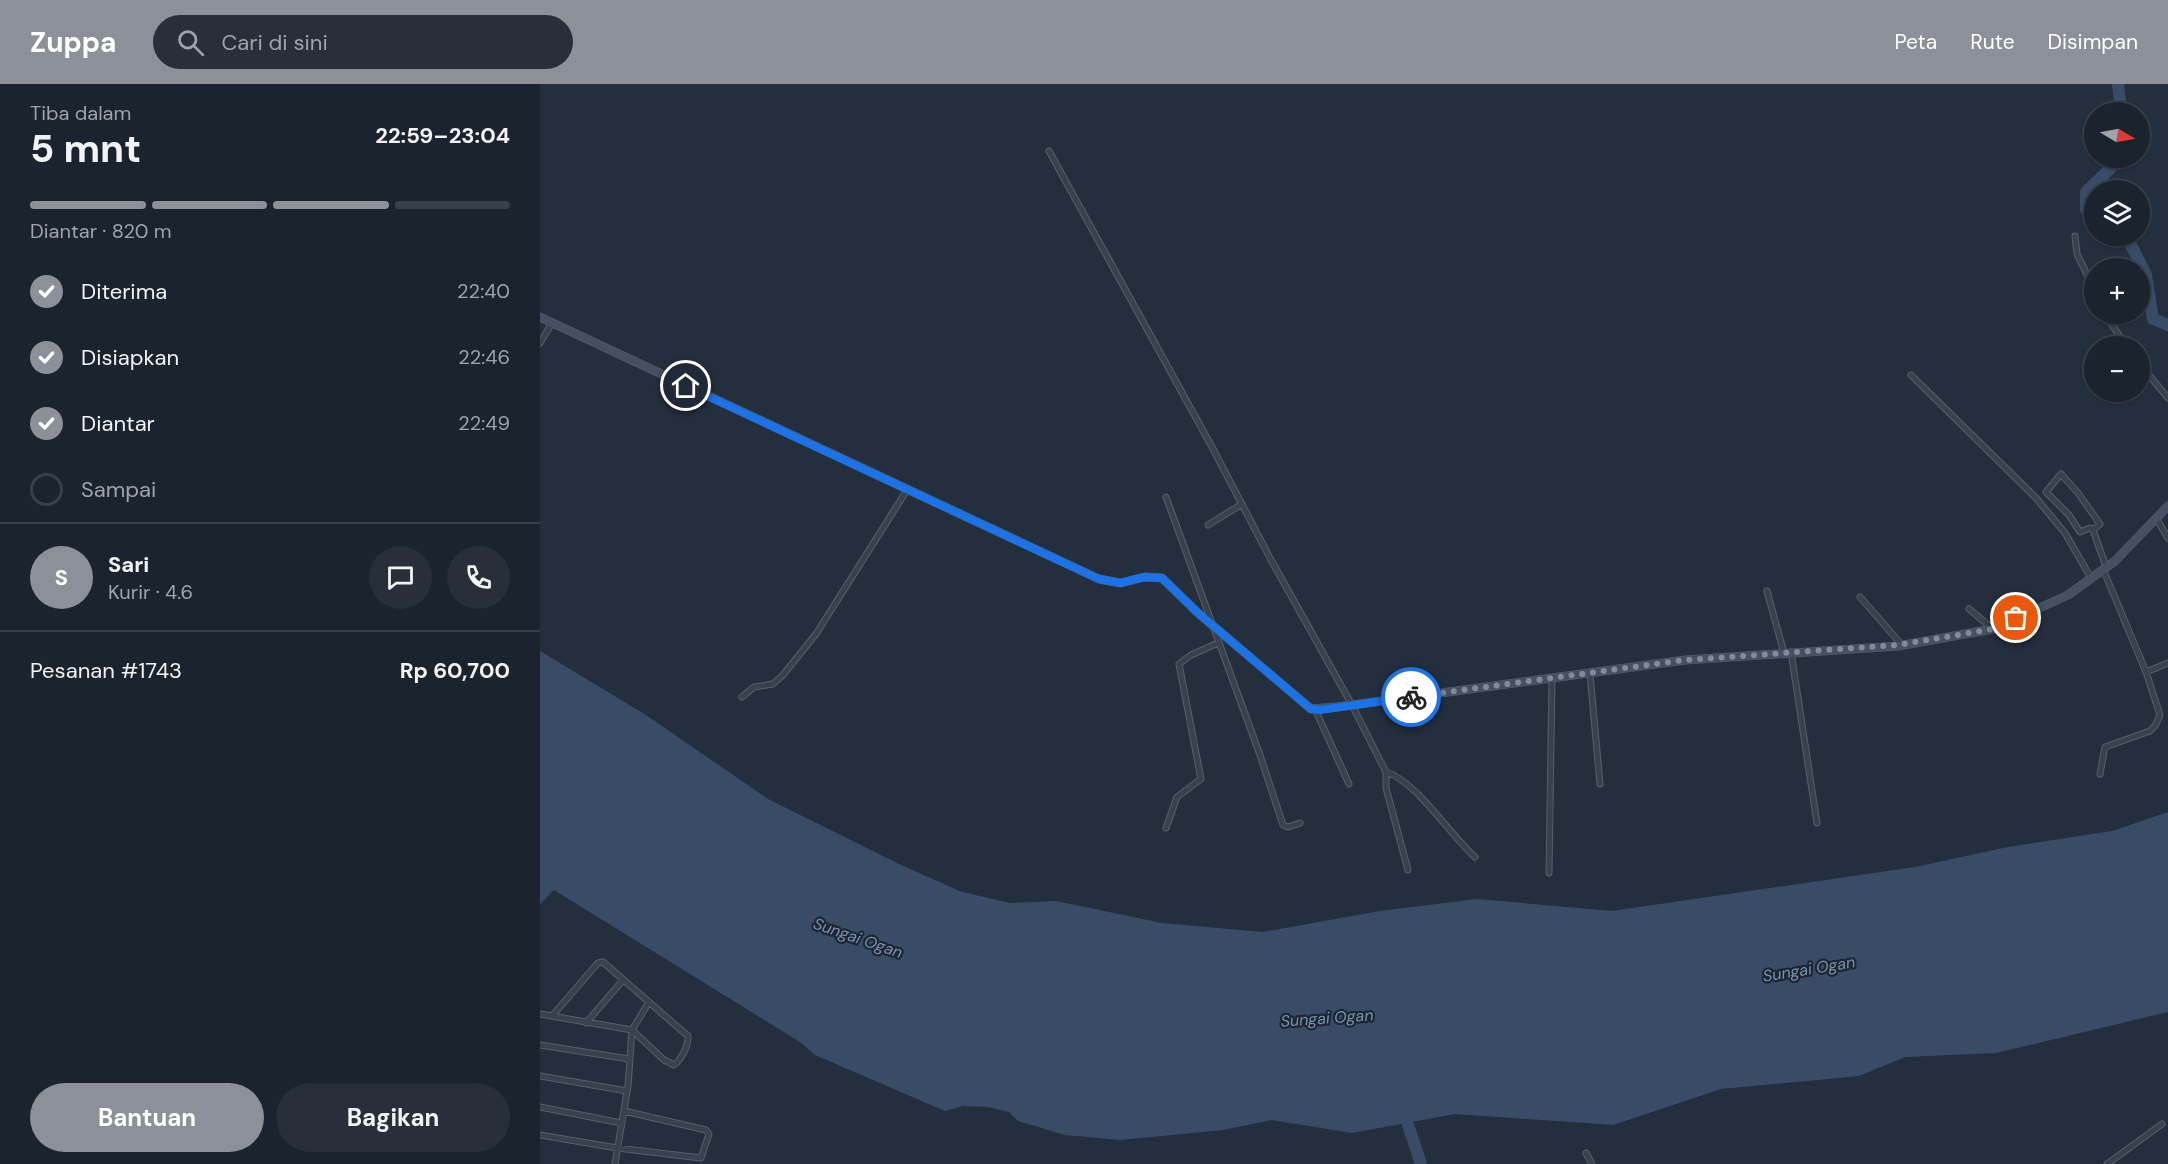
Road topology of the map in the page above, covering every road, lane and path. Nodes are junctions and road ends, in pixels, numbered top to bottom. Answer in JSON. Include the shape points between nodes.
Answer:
{"nodes":[{"id":1,"x":1049,"y":151,"type":"dead end"},
{"id":2,"x":2075,"y":236,"type":"dead end"},
{"id":3,"x":2084,"y":268,"type":"edge"},
{"id":4,"x":540,"y":317,"type":"edge"},
{"id":5,"x":552,"y":323,"type":"junction"},
{"id":6,"x":540,"y":343,"type":"edge"},
{"id":7,"x":1911,"y":375,"type":"dead end"},
{"id":8,"x":2150,"y":376,"type":"edge"},
{"id":9,"x":2168,"y":398,"type":"edge"},
{"id":10,"x":907,"y":490,"type":"junction"},
{"id":11,"x":1166,"y":497,"type":"dead end"},
{"id":12,"x":1240,"y":506,"type":"junction"},
{"id":13,"x":2168,"y":506,"type":"edge"},
{"id":14,"x":2156,"y":518,"type":"junction"},
{"id":15,"x":1208,"y":525,"type":"dead end"},
{"id":16,"x":2093,"y":530,"type":"junction"},
{"id":17,"x":2168,"y":538,"type":"edge"},
{"id":18,"x":2105,"y":568,"type":"junction"},
{"id":19,"x":2091,"y":578,"type":"junction"},
{"id":20,"x":1767,"y":591,"type":"dead end"},
{"id":21,"x":1860,"y":597,"type":"dead end"},
{"id":22,"x":1969,"y":609,"type":"dead end"},
{"id":23,"x":1212,"y":624,"type":"junction"},
{"id":24,"x":1993,"y":629,"type":"junction"},
{"id":25,"x":1218,"y":643,"type":"junction"},
{"id":26,"x":1902,"y":645,"type":"junction"},
{"id":27,"x":1787,"y":652,"type":"junction"},
{"id":28,"x":2168,"y":663,"type":"edge"},
{"id":29,"x":2146,"y":672,"type":"junction"},
{"id":30,"x":1590,"y":674,"type":"junction"},
{"id":31,"x":1552,"y":679,"type":"junction"},
{"id":32,"x":742,"y":697,"type":"dead end"},
{"id":33,"x":1352,"y":705,"type":"junction"},
{"id":34,"x":1317,"y":709,"type":"junction"},
{"id":35,"x":1386,"y":772,"type":"junction"},
{"id":36,"x":2100,"y":774,"type":"dead end"},
{"id":37,"x":1349,"y":784,"type":"dead end"},
{"id":38,"x":1600,"y":784,"type":"dead end"},
{"id":39,"x":1300,"y":823,"type":"dead end"},
{"id":40,"x":1817,"y":823,"type":"dead end"},
{"id":41,"x":1166,"y":828,"type":"dead end"},
{"id":42,"x":1475,"y":857,"type":"dead end"},
{"id":43,"x":1408,"y":870,"type":"dead end"},
{"id":44,"x":1550,"y":873,"type":"dead end"},
{"id":45,"x":622,"y":980,"type":"junction"},
{"id":46,"x":649,"y":1002,"type":"junction"},
{"id":47,"x":540,"y":1014,"type":"edge"},
{"id":48,"x":552,"y":1016,"type":"junction"},
{"id":49,"x":586,"y":1023,"type":"junction"},
{"id":50,"x":632,"y":1030,"type":"junction"},
{"id":51,"x":540,"y":1045,"type":"edge"},
{"id":52,"x":629,"y":1059,"type":"junction"},
{"id":53,"x":540,"y":1076,"type":"edge"},
{"id":54,"x":627,"y":1091,"type":"junction"},
{"id":55,"x":540,"y":1107,"type":"edge"},
{"id":56,"x":624,"y":1111,"type":"junction"},
{"id":57,"x":621,"y":1123,"type":"junction"},
{"id":58,"x":2162,"y":1124,"type":"dead end"},
{"id":59,"x":540,"y":1135,"type":"edge"},
{"id":60,"x":617,"y":1148,"type":"junction"},
{"id":61,"x":1586,"y":1153,"type":"dead end"},
{"id":62,"x":615,"y":1164,"type":"edge"},
{"id":63,"x":1592,"y":1164,"type":"edge"},
{"id":64,"x":2108,"y":1164,"type":"edge"}],
"edges":[{"from":1,"to":12,"type":"street","via":[[1207,437]]},
{"from":2,"to":3,"type":"street"},
{"from":4,"to":5,"type":"street"},
{"from":5,"to":6,"type":"street"},
{"from":5,"to":10,"type":"street"},
{"from":7,"to":19,"type":"street","via":[[2036,498],[2065,533]]},
{"from":8,"to":9,"type":"street"},
{"from":10,"to":23,"type":"street","via":[[1104,581],[1162,578]]},
{"from":10,"to":32,"type":"street","via":[[816,634],[773,684],[754,687]]},
{"from":11,"to":23,"type":"street"},
{"from":12,"to":15,"type":"street"},
{"from":12,"to":33,"type":"street"},
{"from":13,"to":14,"type":"street"},
{"from":14,"to":17,"type":"street"},
{"from":14,"to":18,"type":"street"},
{"from":16,"to":16,"type":"street","via":[[2099,523],[2061,474],[2046,492],[2080,532]]},
{"from":16,"to":18,"type":"street"},
{"from":18,"to":19,"type":"street"},
{"from":18,"to":29,"type":"street"},
{"from":19,"to":24,"type":"street","via":[[2068,595]]},
{"from":20,"to":27,"type":"street"},
{"from":21,"to":26,"type":"street"},
{"from":22,"to":24,"type":"street"},
{"from":23,"to":25,"type":"street"},
{"from":23,"to":34,"type":"street","via":[[1311,709]]},
{"from":24,"to":26,"type":"street"},
{"from":25,"to":39,"type":"street","via":[[1283,825]]},
{"from":25,"to":41,"type":"street","via":[[1180,662],[1202,779],[1177,797]]},
{"from":26,"to":27,"type":"street"},
{"from":27,"to":30,"type":"street","via":[[1685,660]]},
{"from":27,"to":40,"type":"street"},
{"from":28,"to":29,"type":"street"},
{"from":29,"to":36,"type":"street","via":[[2158,705],[2158,720],[2150,730],[2105,747]]},
{"from":30,"to":31,"type":"street"},
{"from":30,"to":38,"type":"street"},
{"from":31,"to":33,"type":"street"},
{"from":31,"to":44,"type":"street"},
{"from":33,"to":34,"type":"street"},
{"from":33,"to":35,"type":"street"},
{"from":34,"to":37,"type":"street"},
{"from":35,"to":42,"type":"street","via":[[1399,777]]},
{"from":35,"to":43,"type":"street","via":[[1386,788]]},
{"from":45,"to":46,"type":"street"},
{"from":45,"to":48,"type":"street","via":[[603,962],[598,963]]},
{"from":45,"to":49,"type":"street"},
{"from":46,"to":50,"type":"street"},
{"from":46,"to":50,"type":"street","via":[[688,1036],[678,1063],[664,1060]]},
{"from":47,"to":48,"type":"street"},
{"from":48,"to":49,"type":"street"},
{"from":49,"to":50,"type":"street"},
{"from":50,"to":52,"type":"street"},
{"from":51,"to":52,"type":"street"},
{"from":52,"to":54,"type":"street"},
{"from":53,"to":54,"type":"street"},
{"from":54,"to":56,"type":"street"},
{"from":55,"to":57,"type":"street"},
{"from":56,"to":57,"type":"street"},
{"from":56,"to":60,"type":"street","via":[[706,1130],[709,1134],[700,1159]]},
{"from":57,"to":60,"type":"street"},
{"from":58,"to":64,"type":"street"},
{"from":59,"to":60,"type":"street"},
{"from":60,"to":62,"type":"street"},
{"from":61,"to":63,"type":"street"}]}
